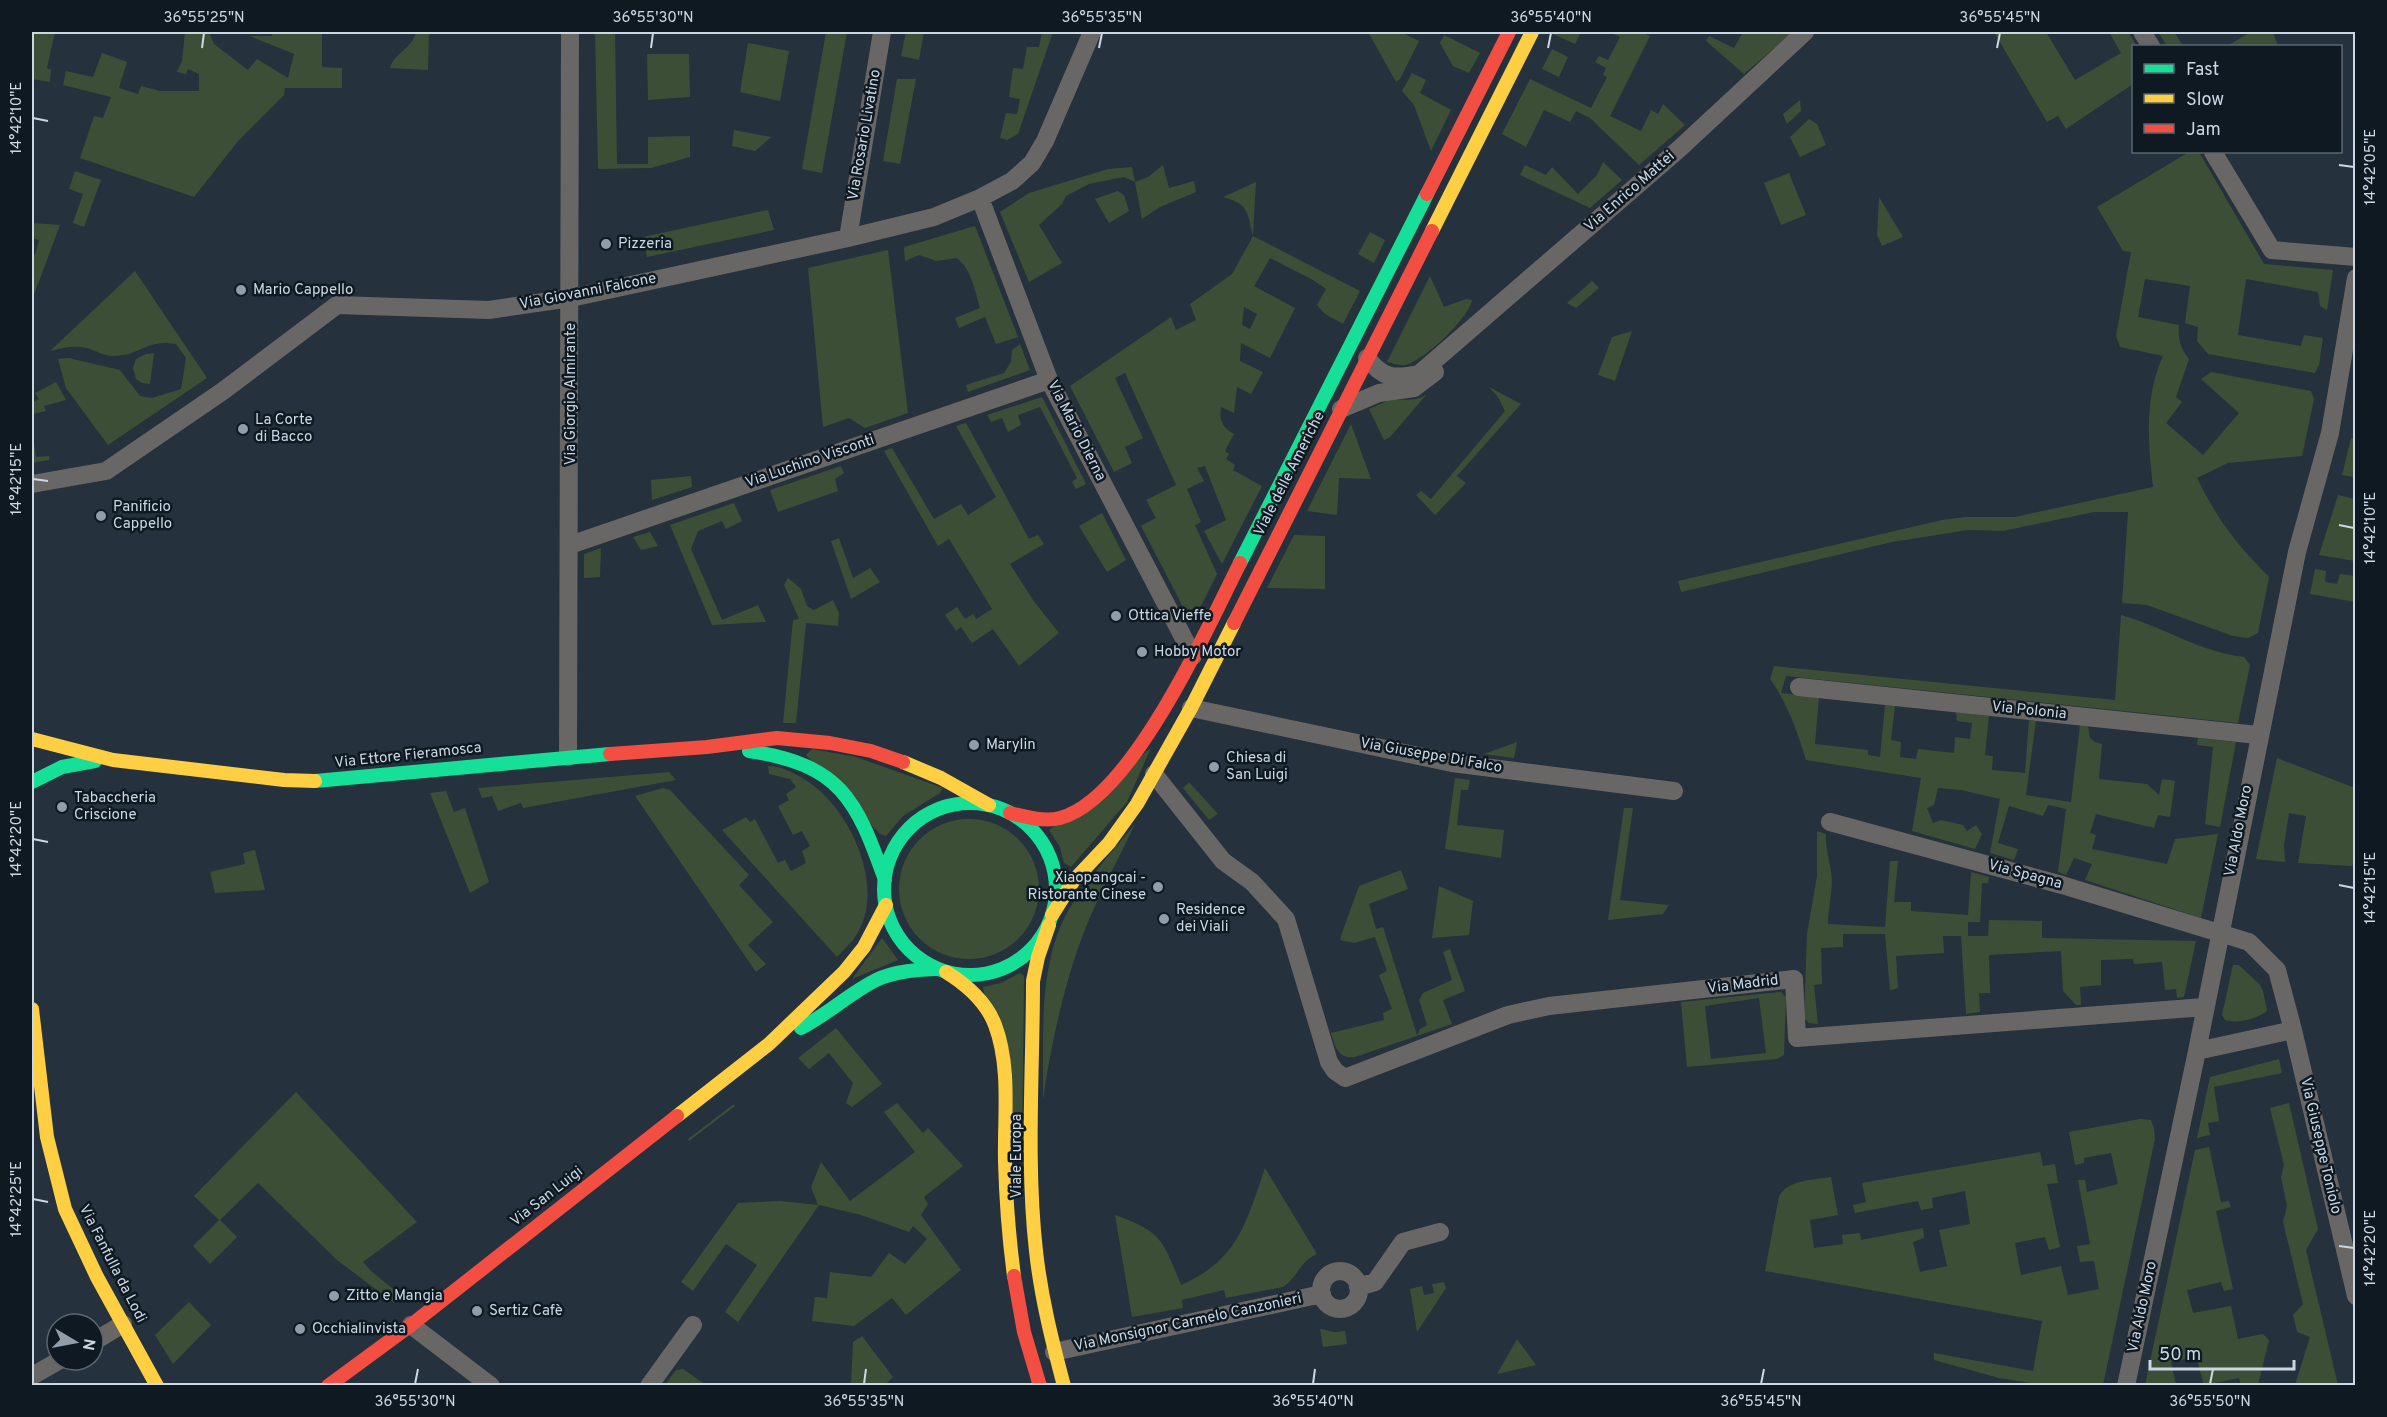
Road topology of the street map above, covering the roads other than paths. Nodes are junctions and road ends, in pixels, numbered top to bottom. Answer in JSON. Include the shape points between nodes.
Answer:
{"nodes":[{"id":1,"x":570,"y":32,"type":"edge"},
{"id":2,"x":882,"y":32,"type":"edge"},
{"id":3,"x":1092,"y":32,"type":"edge"},
{"id":4,"x":1509,"y":32,"type":"edge"},
{"id":5,"x":1532,"y":32,"type":"edge"},
{"id":6,"x":1805,"y":32,"type":"edge"},
{"id":7,"x":2142,"y":32,"type":"edge"},
{"id":8,"x":2150,"y":45,"type":"edge"},
{"id":9,"x":2214,"y":153,"type":"edge"},
{"id":10,"x":980,"y":198,"type":"junction"},
{"id":11,"x":848,"y":238,"type":"junction"},
{"id":12,"x":2355,"y":257,"type":"edge"},
{"id":13,"x":2355,"y":278,"type":"edge"},
{"id":14,"x":571,"y":298,"type":"junction"},
{"id":15,"x":1451,"y":347,"type":"junction"},
{"id":16,"x":1367,"y":358,"type":"junction"},
{"id":17,"x":2349,"y":364,"type":"edge"},
{"id":18,"x":1049,"y":380,"type":"junction"},
{"id":19,"x":1341,"y":409,"type":"junction"},
{"id":20,"x":32,"y":484,"type":"edge"},
{"id":21,"x":570,"y":544,"type":"junction"},
{"id":22,"x":1193,"y":656,"type":"junction"},
{"id":23,"x":1799,"y":687,"type":"dead end"},
{"id":24,"x":1191,"y":708,"type":"junction"},
{"id":25,"x":2258,"y":735,"type":"junction"},
{"id":26,"x":32,"y":739,"type":"edge"},
{"id":27,"x":707,"y":747,"type":"junction"},
{"id":28,"x":568,"y":757,"type":"junction"},
{"id":29,"x":113,"y":760,"type":"junction"},
{"id":30,"x":1154,"y":774,"type":"junction"},
{"id":31,"x":32,"y":782,"type":"edge"},
{"id":32,"x":1674,"y":791,"type":"dead end"},
{"id":33,"x":989,"y":805,"type":"junction"},
{"id":34,"x":1010,"y":813,"type":"junction"},
{"id":35,"x":1830,"y":822,"type":"dead end"},
{"id":36,"x":885,"y":880,"type":"junction"},
{"id":37,"x":886,"y":905,"type":"junction"},
{"id":38,"x":1051,"y":920,"type":"junction"},
{"id":39,"x":2219,"y":933,"type":"junction"},
{"id":40,"x":941,"y":971,"type":"junction"},
{"id":41,"x":2205,"y":1007,"type":"junction"},
{"id":42,"x":32,"y":1009,"type":"edge"},
{"id":43,"x":2293,"y":1030,"type":"junction"},
{"id":44,"x":769,"y":1044,"type":"junction"},
{"id":45,"x":2197,"y":1050,"type":"junction"},
{"id":46,"x":1440,"y":1232,"type":"dead end"},
{"id":47,"x":1358,"y":1287,"type":"junction"},
{"id":48,"x":1322,"y":1294,"type":"junction"},
{"id":49,"x":2355,"y":1296,"type":"edge"},
{"id":50,"x":123,"y":1324,"type":"junction"},
{"id":51,"x":411,"y":1324,"type":"junction"},
{"id":52,"x":693,"y":1325,"type":"dead end"},
{"id":53,"x":105,"y":1335,"type":"edge"},
{"id":54,"x":1054,"y":1352,"type":"junction"},
{"id":55,"x":339,"y":1380,"type":"edge"},
{"id":56,"x":156,"y":1386,"type":"edge"},
{"id":57,"x":328,"y":1386,"type":"edge"},
{"id":58,"x":491,"y":1386,"type":"edge"},
{"id":59,"x":649,"y":1386,"type":"edge"},
{"id":60,"x":1040,"y":1386,"type":"edge"},
{"id":61,"x":1064,"y":1386,"type":"edge"},
{"id":62,"x":2126,"y":1386,"type":"edge"}],
"edges":[{"from":1,"to":14,"type":"street","name":"Via Giorgio Almirante"},
{"from":2,"to":11,"type":"street","name":"Via Rosario Livatino"},
{"from":3,"to":10,"type":"street","name":"Via Giovanni Falcone","via":[[1032,163],[1012,181]]},
{"from":4,"to":22,"type":"main road","name":"Viale delle Americhe"},
{"from":5,"to":16,"type":"main road","name":"Viale delle Americhe"},
{"from":6,"to":15,"type":"street","name":"Via Enrico Mattei","via":[[1678,150]]},
{"from":7,"to":8,"type":"street"},
{"from":9,"to":12,"type":"street","via":[[2272,250]]},
{"from":10,"to":11,"type":"street","name":"Via Giovanni Falcone","via":[[934,217]]},
{"from":10,"to":18,"type":"street","name":"Via Mario Dierna"},
{"from":11,"to":14,"type":"street","name":"Via Giovanni Falcone"},
{"from":13,"to":17,"type":"street","name":"Via Aldo Moro"},
{"from":14,"to":20,"type":"street","name":"Via Giovanni Falcone","via":[[489,310],[337,305],[223,391],[106,471]]},
{"from":14,"to":21,"type":"street","name":"Via Giorgio Almirante"},
{"from":15,"to":16,"type":"street","name":"Via Enrico Mattei","via":[[1419,374],[1401,377],[1377,371]]},
{"from":15,"to":19,"type":"street","via":[[1439,369],[1414,388],[1379,393]]},
{"from":16,"to":19,"type":"main road","name":"Viale delle Americhe"},
{"from":17,"to":25,"type":"street","name":"Via Aldo Moro","via":[[2297,552]]},
{"from":18,"to":21,"type":"street","name":"Via Luchino Visconti"},
{"from":18,"to":22,"type":"street","name":"Via Mario Dierna"},
{"from":19,"to":24,"type":"main road","name":"Viale delle Americhe"},
{"from":21,"to":28,"type":"street","name":"Via Giorgio Almirante"},
{"from":22,"to":34,"type":"main road","name":"Viale delle Americhe","via":[[1140,746],[1106,791],[1062,818]]},
{"from":23,"to":25,"type":"street","name":"Via Polonia"},
{"from":24,"to":30,"type":"main road","name":"Viale delle Americhe"},
{"from":24,"to":32,"type":"street","name":"Via Giuseppe Di Falco","via":[[1452,763]]},
{"from":25,"to":39,"type":"street","name":"Via Aldo Moro"},
{"from":26,"to":29,"type":"main road"},
{"from":27,"to":28,"type":"main road","name":"Via Ettore Fieramosca"},
{"from":27,"to":33,"type":"main road","via":[[777,738],[830,742],[909,764]]},
{"from":27,"to":36,"type":"main road","via":[[775,754],[806,765],[827,778],[860,814]]},
{"from":28,"to":29,"type":"main road","name":"Via Ettore Fieramosca","via":[[326,781],[284,780]]},
{"from":29,"to":31,"type":"main road","via":[[78,762]]},
{"from":30,"to":38,"type":"main road","name":"Viale delle Americhe","via":[[1109,843],[1074,880]]},
{"from":30,"to":41,"type":"street","name":"Via Madrid","via":[[1223,861],[1252,882],[1286,919],[1329,1062],[1345,1078],[1508,1016],[1550,1006],[1794,979],[1797,1038]]},
{"from":33,"to":34,"type":"main road"},
{"from":33,"to":36,"type":"main road","via":[[948,806],[912,826],[899,841]]},
{"from":34,"to":38,"type":"main road","via":[[1040,839],[1050,856],[1056,896]]},
{"from":35,"to":39,"type":"street","name":"Via Spagna","via":[[2062,885]]},
{"from":36,"to":37,"type":"main road"},
{"from":37,"to":40,"type":"main road","via":[[902,943]]},
{"from":37,"to":44,"type":"main road","via":[[864,947],[844,972]]},
{"from":38,"to":40,"type":"main road","via":[[1035,946],[1017,962],[995,972],[970,976]]},
{"from":38,"to":54,"type":"main road","name":"Viale Europa","via":[[1033,981],[1033,1208],[1041,1288]]},
{"from":39,"to":41,"type":"street","name":"Via Aldo Moro"},
{"from":39,"to":43,"type":"street","name":"Via Spagna","via":[[2249,942],[2277,970]]},
{"from":40,"to":44,"type":"main road","via":[[904,971],[878,979],[822,1017]]},
{"from":40,"to":60,"type":"main road","name":"Viale Europa","via":[[973,989],[998,1032],[1009,1238],[1018,1302]]},
{"from":41,"to":45,"type":"street","name":"Via Aldo Moro"},
{"from":42,"to":50,"type":"main road","name":"Via Fanfulla da Lodi","via":[[47,1137],[65,1209]]},
{"from":43,"to":45,"type":"street"},
{"from":43,"to":49,"type":"street","name":"Via Giuseppe Toniolo"},
{"from":44,"to":51,"type":"main road","name":"Via San Luigi"},
{"from":45,"to":62,"type":"street","name":"Via Aldo Moro"},
{"from":46,"to":47,"type":"street","via":[[1403,1242],[1375,1282]]},
{"from":47,"to":48,"type":"street","via":[[1355,1301],[1345,1308],[1333,1308]]},
{"from":47,"to":48,"type":"street","via":[[1350,1274],[1338,1271],[1323,1282]]},
{"from":48,"to":54,"type":"street","name":"Via Monsignor Carmelo Canzonieri"},
{"from":50,"to":53,"type":"street"},
{"from":50,"to":56,"type":"main road","name":"Via Fanfulla da Lodi"},
{"from":51,"to":55,"type":"main road","name":"Via San Luigi"},
{"from":51,"to":58,"type":"street"},
{"from":52,"to":59,"type":"street"},
{"from":54,"to":61,"type":"main road","name":"Viale Europa"},
{"from":55,"to":57,"type":"main road","name":"Via San Luigi"}]}
